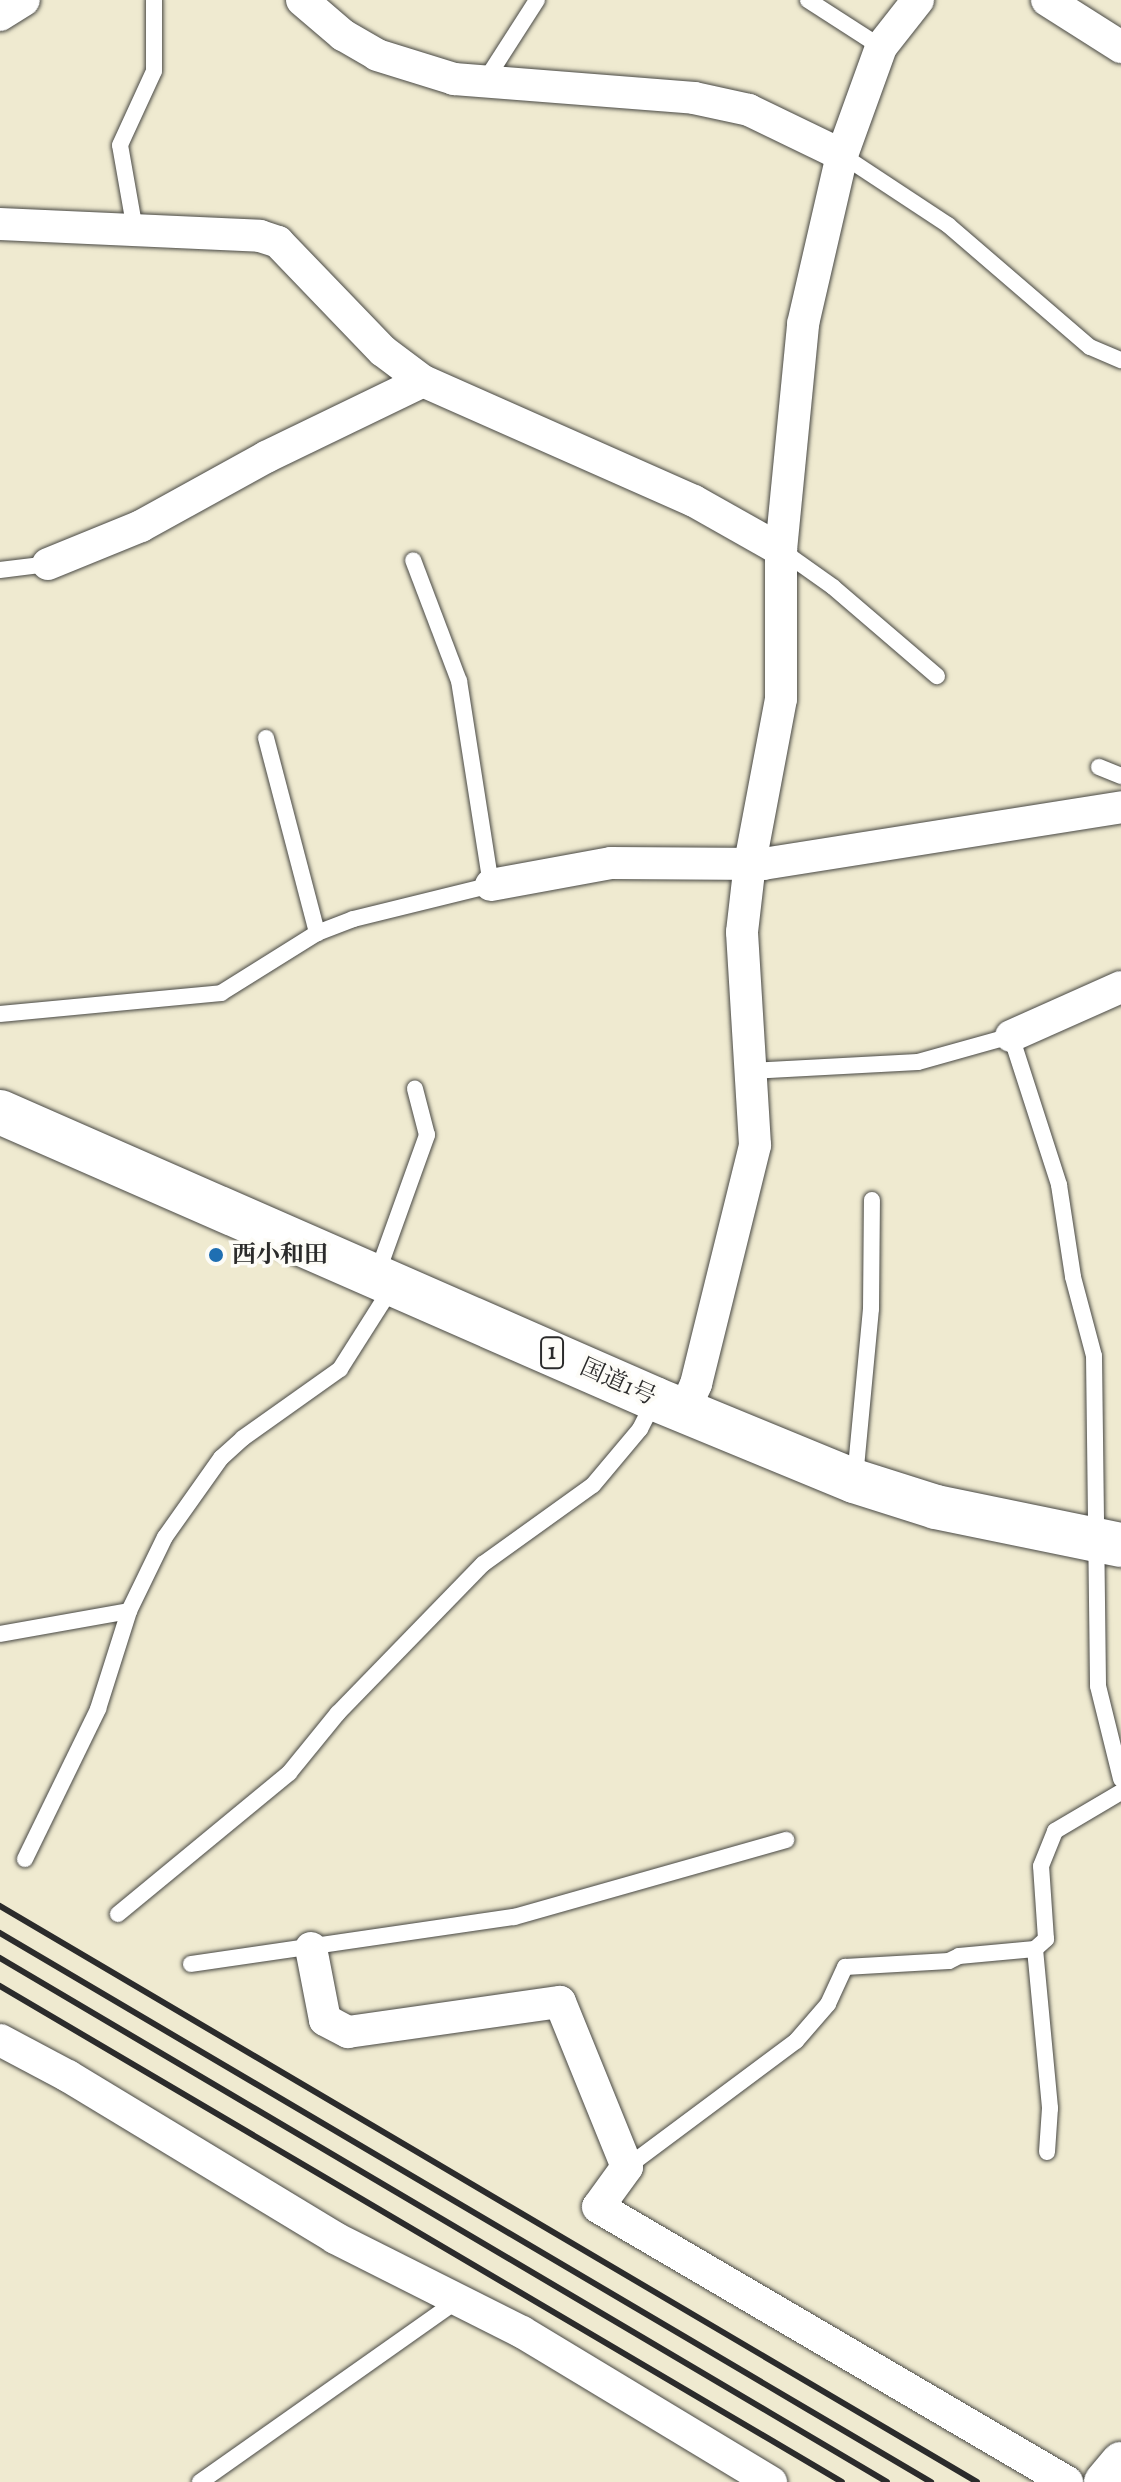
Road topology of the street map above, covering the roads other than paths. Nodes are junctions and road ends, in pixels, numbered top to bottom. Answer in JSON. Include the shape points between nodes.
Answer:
{"nodes":[{"id":1,"x":24,"y":0,"type":"edge"},
{"id":2,"x":154,"y":0,"type":"edge"},
{"id":3,"x":302,"y":0,"type":"edge"},
{"id":4,"x":537,"y":0,"type":"edge"},
{"id":5,"x":808,"y":0,"type":"edge"},
{"id":6,"x":918,"y":0,"type":"edge"},
{"id":7,"x":1047,"y":0,"type":"edge"},
{"id":8,"x":0,"y":15,"type":"edge"},
{"id":9,"x":881,"y":47,"type":"junction"},
{"id":10,"x":1121,"y":47,"type":"edge"},
{"id":11,"x":485,"y":81,"type":"junction"},
{"id":12,"x":842,"y":155,"type":"junction"},
{"id":13,"x":0,"y":224,"type":"edge"},
{"id":14,"x":135,"y":230,"type":"junction"},
{"id":15,"x":1121,"y":360,"type":"edge"},
{"id":16,"x":423,"y":381,"type":"junction"},
{"id":17,"x":781,"y":550,"type":"junction"},
{"id":18,"x":413,"y":560,"type":"dead end"},
{"id":19,"x":48,"y":564,"type":"joint"},
{"id":20,"x":0,"y":570,"type":"edge"},
{"id":21,"x":937,"y":676,"type":"dead end"},
{"id":22,"x":266,"y":738,"type":"dead end"},
{"id":23,"x":1099,"y":767,"type":"dead end"},
{"id":24,"x":1121,"y":776,"type":"edge"},
{"id":25,"x":1121,"y":807,"type":"edge"},
{"id":26,"x":750,"y":863,"type":"junction"},
{"id":27,"x":491,"y":885,"type":"junction"},
{"id":28,"x":317,"y":933,"type":"junction"},
{"id":29,"x":1121,"y":987,"type":"edge"},
{"id":30,"x":0,"y":1014,"type":"edge"},
{"id":31,"x":1011,"y":1036,"type":"junction"},
{"id":32,"x":750,"y":1071,"type":"junction"},
{"id":33,"x":415,"y":1089,"type":"dead end"},
{"id":34,"x":0,"y":1112,"type":"edge"},
{"id":35,"x":872,"y":1200,"type":"dead end"},
{"id":36,"x":385,"y":1280,"type":"junction"},
{"id":37,"x":670,"y":1405,"type":"junction"},
{"id":38,"x":854,"y":1481,"type":"junction"},
{"id":39,"x":1109,"y":1544,"type":"edge"},
{"id":40,"x":129,"y":1611,"type":"junction"},
{"id":41,"x":0,"y":1634,"type":"edge"},
{"id":42,"x":1121,"y":1779,"type":"edge"},
{"id":43,"x":1121,"y":1792,"type":"edge"},
{"id":44,"x":786,"y":1840,"type":"dead end"},
{"id":45,"x":25,"y":1859,"type":"dead end"},
{"id":46,"x":118,"y":1914,"type":"dead end"},
{"id":47,"x":311,"y":1948,"type":"junction"},
{"id":48,"x":1035,"y":1949,"type":"junction"},
{"id":49,"x":191,"y":1964,"type":"dead end"},
{"id":50,"x":0,"y":2040,"type":"edge"},
{"id":51,"x":1047,"y":2152,"type":"dead end"},
{"id":52,"x":627,"y":2167,"type":"junction"},
{"id":53,"x":458,"y":2300,"type":"junction"},
{"id":54,"x":1121,"y":2462,"type":"edge"},
{"id":55,"x":200,"y":2482,"type":"edge"},
{"id":56,"x":771,"y":2482,"type":"edge"},
{"id":57,"x":1067,"y":2482,"type":"edge"},
{"id":58,"x":1104,"y":2482,"type":"edge"}],
"edges":[{"from":1,"to":8,"type":"street"},
{"from":2,"to":14,"type":"lane","via":[[154,71],[120,145]]},
{"from":3,"to":11,"type":"street","via":[[377,55],[454,79]]},
{"from":4,"to":11,"type":"lane"},
{"from":5,"to":9,"type":"lane"},
{"from":6,"to":9,"type":"street"},
{"from":7,"to":10,"type":"street"},
{"from":9,"to":12,"type":"street"},
{"from":11,"to":12,"type":"street","via":[[694,98],[749,110]]},
{"from":12,"to":15,"type":"lane","via":[[948,225],[1090,347]]},
{"from":12,"to":17,"type":"street","via":[[803,324]]},
{"from":13,"to":14,"type":"street"},
{"from":14,"to":16,"type":"street","via":[[260,236],[278,242],[383,351]]},
{"from":16,"to":17,"type":"street","via":[[694,501]]},
{"from":16,"to":19,"type":"street","via":[[266,457],[141,526]]},
{"from":17,"to":21,"type":"lane"},
{"from":17,"to":26,"type":"street","via":[[781,699]]},
{"from":18,"to":27,"type":"lane","via":[[459,681]]},
{"from":19,"to":20,"type":"lane"},
{"from":22,"to":28,"type":"lane"},
{"from":23,"to":24,"type":"lane"},
{"from":25,"to":26,"type":"street"},
{"from":26,"to":27,"type":"street","via":[[611,863]]},
{"from":26,"to":32,"type":"street","via":[[742,932]]},
{"from":27,"to":28,"type":"lane"},
{"from":28,"to":30,"type":"lane","via":[[221,993]]},
{"from":29,"to":31,"type":"street"},
{"from":31,"to":32,"type":"lane","via":[[918,1062]]},
{"from":31,"to":39,"type":"lane","via":[[1059,1185],[1073,1277],[1094,1356]]},
{"from":32,"to":37,"type":"street","via":[[755,1145],[696,1384]]},
{"from":33,"to":36,"type":"lane","via":[[427,1135]]},
{"from":34,"to":36,"type":"highway","name":"国道1号","number":"1"},
{"from":35,"to":38,"type":"lane","via":[[871,1309]]},
{"from":36,"to":37,"type":"highway","name":"国道1号","number":"1"},
{"from":36,"to":40,"type":"lane","via":[[340,1369],[221,1458],[165,1537]]},
{"from":37,"to":38,"type":"highway","name":"国道1号","number":"1"},
{"from":37,"to":46,"type":"lane","via":[[640,1429],[593,1485],[483,1564],[338,1713],[289,1773]]},
{"from":38,"to":39,"type":"highway","name":"国道1号","number":"1","via":[[936,1507]]},
{"from":39,"to":42,"type":"lane","via":[[1098,1686]]},
{"from":40,"to":41,"type":"lane"},
{"from":40,"to":45,"type":"lane","via":[[98,1709]]},
{"from":43,"to":48,"type":"lane","via":[[1055,1831],[1041,1866],[1046,1939]]},
{"from":44,"to":47,"type":"lane","via":[[514,1917]]},
{"from":47,"to":49,"type":"lane"},
{"from":47,"to":52,"type":"street","via":[[325,2020],[348,2032],[560,2002]]},
{"from":48,"to":51,"type":"lane","via":[[1050,2108]]},
{"from":48,"to":52,"type":"lane","via":[[845,1967],[828,2004],[796,2041]]},
{"from":50,"to":53,"type":"street","via":[[335,2238]]},
{"from":52,"to":57,"type":"street","via":[[598,2207]]},
{"from":53,"to":55,"type":"lane"},
{"from":53,"to":56,"type":"street","via":[[522,2332]]},
{"from":54,"to":58,"type":"street"}]}
